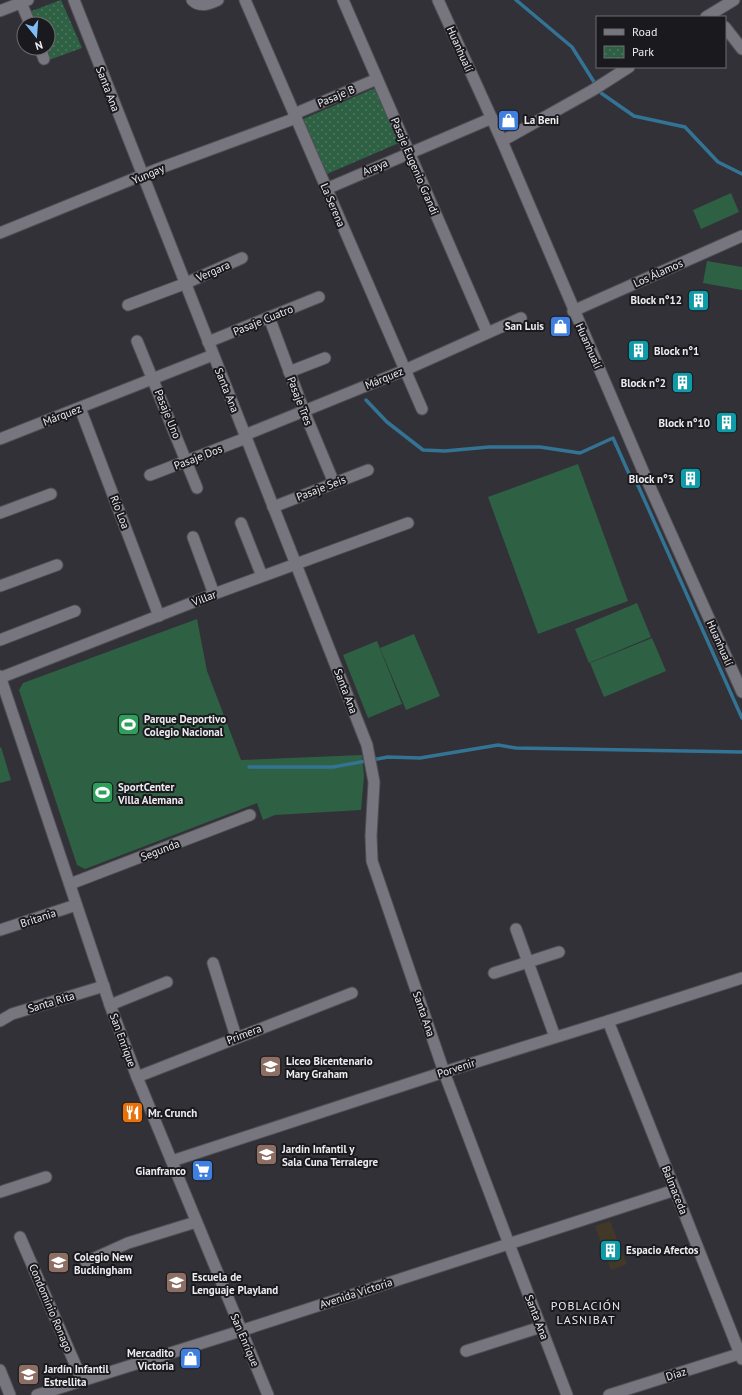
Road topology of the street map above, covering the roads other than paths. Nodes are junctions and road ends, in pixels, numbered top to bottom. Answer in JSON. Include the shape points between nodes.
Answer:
{"nodes":[{"id":1,"x":74,"y":0,"type":"edge"},
{"id":2,"x":192,"y":0,"type":"edge"},
{"id":3,"x":218,"y":0,"type":"edge"},
{"id":4,"x":245,"y":0,"type":"edge"},
{"id":5,"x":343,"y":0,"type":"edge"},
{"id":6,"x":438,"y":0,"type":"edge"},
{"id":7,"x":734,"y":0,"type":"edge"},
{"id":8,"x":23,"y":1,"type":"edge"},
{"id":9,"x":0,"y":11,"type":"edge"},
{"id":10,"x":712,"y":15,"type":"edge"},
{"id":11,"x":28,"y":16,"type":"edge"},
{"id":12,"x":726,"y":29,"type":"edge"},
{"id":13,"x":742,"y":49,"type":"edge"},
{"id":14,"x":43,"y":56,"type":"edge"},
{"id":15,"x":44,"y":59,"type":"dead end"},
{"id":16,"x":628,"y":68,"type":"edge"},
{"id":17,"x":377,"y":78,"type":"junction"},
{"id":18,"x":295,"y":116,"type":"junction"},
{"id":19,"x":492,"y":118,"type":"junction"},
{"id":20,"x":502,"y":141,"type":"junction"},
{"id":21,"x":410,"y":152,"type":"junction"},
{"id":22,"x":142,"y":176,"type":"junction"},
{"id":23,"x":326,"y":189,"type":"junction"},
{"id":24,"x":0,"y":233,"type":"edge"},
{"id":25,"x":742,"y":236,"type":"edge"},
{"id":26,"x":242,"y":258,"type":"dead end"},
{"id":27,"x":184,"y":284,"type":"junction"},
{"id":28,"x":319,"y":298,"type":"dead end"},
{"id":29,"x":128,"y":305,"type":"dead end"},
{"id":30,"x":573,"y":311,"type":"junction"},
{"id":31,"x":269,"y":317,"type":"junction"},
{"id":32,"x":521,"y":318,"type":"dead end"},
{"id":33,"x":487,"y":332,"type":"junction"},
{"id":34,"x":137,"y":341,"type":"dead end"},
{"id":35,"x":208,"y":342,"type":"junction"},
{"id":36,"x":213,"y":355,"type":"junction"},
{"id":37,"x":325,"y":358,"type":"dead end"},
{"id":38,"x":405,"y":370,"type":"junction"},
{"id":39,"x":289,"y":372,"type":"junction"},
{"id":40,"x":153,"y":378,"type":"junction"},
{"id":41,"x":80,"y":408,"type":"junction"},
{"id":42,"x":422,"y":409,"type":"dead end"},
{"id":43,"x":304,"y":411,"type":"junction"},
{"id":44,"x":246,"y":436,"type":"junction"},
{"id":45,"x":0,"y":439,"type":"edge"},
{"id":46,"x":187,"y":462,"type":"junction"},
{"id":47,"x":368,"y":470,"type":"dead end"},
{"id":48,"x":150,"y":475,"type":"dead end"},
{"id":49,"x":334,"y":483,"type":"junction"},
{"id":50,"x":197,"y":488,"type":"dead end"},
{"id":51,"x":51,"y":494,"type":"dead end"},
{"id":52,"x":273,"y":507,"type":"junction"},
{"id":53,"x":0,"y":513,"type":"edge"},
{"id":54,"x":241,"y":523,"type":"dead end"},
{"id":55,"x":408,"y":523,"type":"dead end"},
{"id":56,"x":193,"y":537,"type":"dead end"},
{"id":57,"x":296,"y":563,"type":"junction"},
{"id":58,"x":57,"y":565,"type":"dead end"},
{"id":59,"x":262,"y":576,"type":"junction"},
{"id":60,"x":0,"y":586,"type":"edge"},
{"id":61,"x":214,"y":594,"type":"junction"},
{"id":62,"x":75,"y":611,"type":"dead end"},
{"id":63,"x":159,"y":616,"type":"junction"},
{"id":64,"x":0,"y":640,"type":"edge"},
{"id":65,"x":0,"y":677,"type":"edge"},
{"id":66,"x":742,"y":692,"type":"edge"},
{"id":67,"x":250,"y":815,"type":"dead end"},
{"id":68,"x":70,"y":884,"type":"junction"},
{"id":69,"x":76,"y":905,"type":"junction"},
{"id":70,"x":516,"y":929,"type":"dead end"},
{"id":71,"x":0,"y":930,"type":"edge"},
{"id":72,"x":558,"y":952,"type":"dead end"},
{"id":73,"x":213,"y":963,"type":"dead end"},
{"id":74,"x":528,"y":963,"type":"junction"},
{"id":75,"x":494,"y":972,"type":"dead end"},
{"id":76,"x":742,"y":978,"type":"edge"},
{"id":77,"x":167,"y":982,"type":"dead end"},
{"id":78,"x":104,"y":986,"type":"junction"},
{"id":79,"x":352,"y":993,"type":"dead end"},
{"id":80,"x":110,"y":1005,"type":"junction"},
{"id":81,"x":0,"y":1021,"type":"edge"},
{"id":82,"x":608,"y":1021,"type":"junction"},
{"id":83,"x":555,"y":1037,"type":"junction"},
{"id":84,"x":236,"y":1038,"type":"junction"},
{"id":85,"x":444,"y":1072,"type":"junction"},
{"id":86,"x":137,"y":1077,"type":"junction"},
{"id":87,"x":172,"y":1161,"type":"junction"},
{"id":88,"x":46,"y":1177,"type":"dead end"},
{"id":89,"x":675,"y":1190,"type":"junction"},
{"id":90,"x":0,"y":1192,"type":"edge"},
{"id":91,"x":196,"y":1222,"type":"junction"},
{"id":92,"x":20,"y":1236,"type":"dead end"},
{"id":93,"x":509,"y":1244,"type":"junction"},
{"id":94,"x":86,"y":1262,"type":"dead end"},
{"id":95,"x":541,"y":1327,"type":"junction"},
{"id":96,"x":241,"y":1331,"type":"junction"},
{"id":97,"x":466,"y":1352,"type":"dead end"},
{"id":98,"x":741,"y":1355,"type":"edge"},
{"id":99,"x":0,"y":1370,"type":"edge"},
{"id":100,"x":82,"y":1380,"type":"junction"},
{"id":101,"x":10,"y":1395,"type":"edge"},
{"id":102,"x":37,"y":1395,"type":"edge"},
{"id":103,"x":268,"y":1395,"type":"edge"},
{"id":104,"x":567,"y":1395,"type":"edge"},
{"id":105,"x":609,"y":1395,"type":"edge"}],
"edges":[{"from":1,"to":22,"type":"street","name":"Santa Ana"},
{"from":2,"to":3,"type":"street","via":[[200,5]]},
{"from":4,"to":18,"type":"street","name":"La Serena"},
{"from":5,"to":17,"type":"street","name":"Pasaje Eugenio Grandi"},
{"from":6,"to":19,"type":"street","name":"Huanhualí"},
{"from":7,"to":10,"type":"street"},
{"from":8,"to":9,"type":"street"},
{"from":8,"to":11,"type":"street"},
{"from":12,"to":13,"type":"street"},
{"from":14,"to":15,"type":"street"},
{"from":16,"to":20,"type":"street"},
{"from":17,"to":18,"type":"street","name":"Pasaje B"},
{"from":17,"to":21,"type":"street","name":"Pasaje Eugenio Grandi"},
{"from":18,"to":22,"type":"street","name":"Yungay"},
{"from":18,"to":23,"type":"street","name":"La Serena"},
{"from":19,"to":20,"type":"street","name":"Huanhualí"},
{"from":19,"to":21,"type":"street","name":"Araya"},
{"from":20,"to":30,"type":"street","name":"Huanhualí"},
{"from":21,"to":23,"type":"street","name":"Araya"},
{"from":21,"to":33,"type":"street","name":"Pasaje Eugenio Grandi"},
{"from":22,"to":24,"type":"street","name":"Yungay"},
{"from":22,"to":27,"type":"street","name":"Santa Ana"},
{"from":23,"to":38,"type":"street","name":"La Serena"},
{"from":25,"to":30,"type":"street","name":"Los Álamos"},
{"from":26,"to":27,"type":"street","name":"Vergara"},
{"from":27,"to":29,"type":"street","name":"Vergara"},
{"from":27,"to":35,"type":"street","name":"Santa Ana"},
{"from":28,"to":31,"type":"street","name":"Pasaje Cuatro"},
{"from":30,"to":66,"type":"street","name":"Huanhualí"},
{"from":31,"to":35,"type":"street","name":"Pasaje Cuatro"},
{"from":31,"to":39,"type":"street","name":"Pasaje Tres"},
{"from":32,"to":33,"type":"street","name":"Márquez"},
{"from":33,"to":38,"type":"street","name":"Márquez"},
{"from":34,"to":40,"type":"street","name":"Pasaje Uno"},
{"from":35,"to":36,"type":"street","name":"Santa Ana"},
{"from":36,"to":40,"type":"street","name":"Márquez"},
{"from":36,"to":44,"type":"street","name":"Santa Ana"},
{"from":37,"to":39,"type":"street"},
{"from":38,"to":42,"type":"street","name":"La Serena"},
{"from":38,"to":43,"type":"street","name":"Márquez"},
{"from":39,"to":43,"type":"street","name":"Pasaje Tres"},
{"from":40,"to":41,"type":"street","name":"Márquez"},
{"from":40,"to":46,"type":"street","name":"Pasaje Uno"},
{"from":41,"to":45,"type":"street","name":"Márquez"},
{"from":41,"to":63,"type":"street","name":"Río Loa"},
{"from":43,"to":44,"type":"street","name":"Márquez"},
{"from":43,"to":49,"type":"street","name":"Pasaje Tres"},
{"from":44,"to":46,"type":"street","name":"Pasaje Dos"},
{"from":44,"to":52,"type":"street","name":"Santa Ana"},
{"from":46,"to":48,"type":"street","name":"Pasaje Dos"},
{"from":46,"to":50,"type":"street","name":"Pasaje Uno"},
{"from":47,"to":49,"type":"street","name":"Pasaje Seis"},
{"from":49,"to":52,"type":"street","name":"Pasaje Seis"},
{"from":51,"to":53,"type":"street"},
{"from":52,"to":57,"type":"street","name":"Santa Ana"},
{"from":54,"to":59,"type":"street"},
{"from":55,"to":57,"type":"street","name":"Villar"},
{"from":56,"to":61,"type":"street"},
{"from":57,"to":59,"type":"street","name":"Villar"},
{"from":57,"to":85,"type":"street","name":"Santa Ana","via":[[369,752],[374,782],[372,861]]},
{"from":58,"to":60,"type":"street"},
{"from":59,"to":61,"type":"street","name":"Villar"},
{"from":61,"to":63,"type":"street","name":"Villar"},
{"from":62,"to":64,"type":"street"},
{"from":63,"to":65,"type":"street","name":"Villar"},
{"from":65,"to":68,"type":"street","name":"San Enrique"},
{"from":67,"to":68,"type":"street","name":"Segunda"},
{"from":68,"to":69,"type":"street","name":"San Enrique"},
{"from":69,"to":71,"type":"street","name":"Britania"},
{"from":69,"to":78,"type":"street","name":"San Enrique"},
{"from":70,"to":74,"type":"street"},
{"from":72,"to":74,"type":"street"},
{"from":73,"to":84,"type":"street"},
{"from":74,"to":75,"type":"street"},
{"from":74,"to":83,"type":"street"},
{"from":76,"to":82,"type":"street","name":"Porvenir"},
{"from":77,"to":80,"type":"street"},
{"from":78,"to":80,"type":"street","name":"San Enrique"},
{"from":78,"to":81,"type":"street","name":"Santa Rita","via":[[12,1014]]},
{"from":79,"to":84,"type":"street","name":"Primera"},
{"from":80,"to":86,"type":"street","name":"San Enrique"},
{"from":82,"to":83,"type":"street","name":"Porvenir"},
{"from":82,"to":89,"type":"street","name":"Balmaceda"},
{"from":83,"to":85,"type":"street","name":"Porvenir"},
{"from":84,"to":86,"type":"street","name":"Primera"},
{"from":85,"to":87,"type":"street","name":"Porvenir"},
{"from":85,"to":93,"type":"street","name":"Santa Ana"},
{"from":86,"to":87,"type":"street","name":"San Enrique"},
{"from":87,"to":91,"type":"street","name":"San Enrique"},
{"from":88,"to":90,"type":"street"},
{"from":89,"to":93,"type":"street","name":"Avenida Victoria"},
{"from":89,"to":98,"type":"street","name":"Balmaceda"},
{"from":91,"to":94,"type":"street","via":[[128,1243]]},
{"from":91,"to":96,"type":"street","name":"San Enrique"},
{"from":92,"to":100,"type":"street","name":"Condominio Ronago"},
{"from":93,"to":95,"type":"street","name":"Santa Ana"},
{"from":93,"to":96,"type":"street","name":"Avenida Victoria"},
{"from":95,"to":97,"type":"street"},
{"from":95,"to":104,"type":"street","name":"Santa Ana"},
{"from":96,"to":100,"type":"street","name":"Avenida Victoria"},
{"from":96,"to":103,"type":"street","name":"San Enrique"},
{"from":98,"to":105,"type":"street","name":"Díaz"},
{"from":99,"to":101,"type":"street"},
{"from":100,"to":102,"type":"street","name":"Avenida Victoria"}]}
